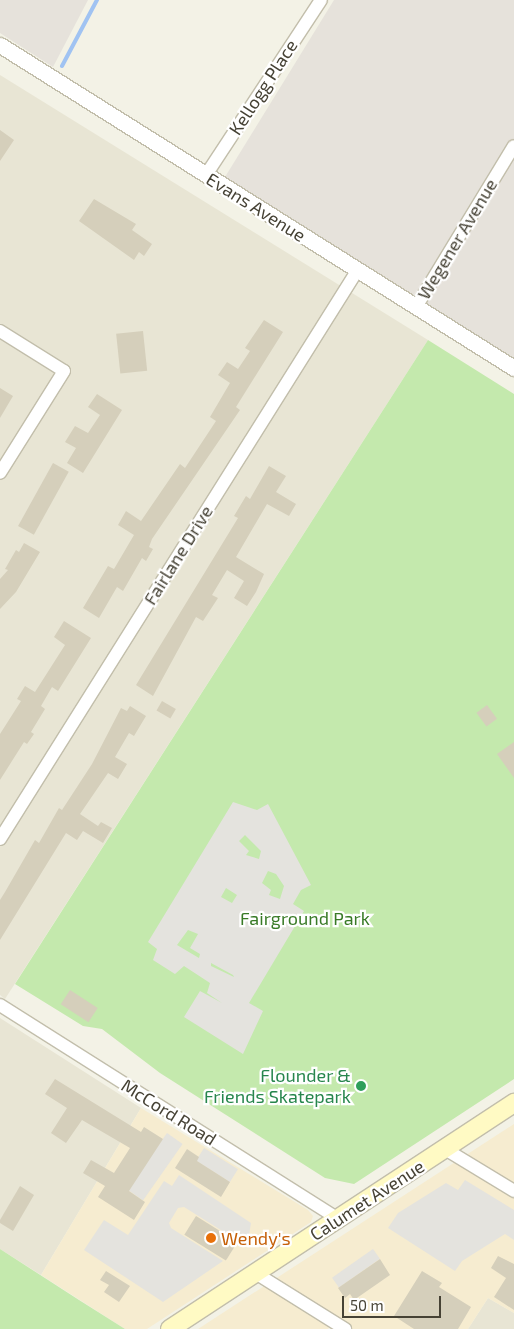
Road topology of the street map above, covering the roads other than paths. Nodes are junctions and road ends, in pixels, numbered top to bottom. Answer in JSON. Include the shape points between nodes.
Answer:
{"nodes":[{"id":1,"x":321,"y":0,"type":"edge"},
{"id":2,"x":0,"y":45,"type":"edge"},
{"id":3,"x":514,"y":146,"type":"edge"},
{"id":4,"x":206,"y":175,"type":"junction"},
{"id":5,"x":357,"y":271,"type":"junction"},
{"id":6,"x":416,"y":307,"type":"junction"},
{"id":7,"x":0,"y":331,"type":"edge"},
{"id":8,"x":514,"y":368,"type":"edge"},
{"id":9,"x":0,"y":473,"type":"edge"},
{"id":10,"x":0,"y":838,"type":"edge"},
{"id":11,"x":0,"y":1005,"type":"edge"},
{"id":12,"x":514,"y":1104,"type":"edge"},
{"id":13,"x":445,"y":1149,"type":"junction"},
{"id":14,"x":514,"y":1191,"type":"edge"},
{"id":15,"x":338,"y":1219,"type":"junction"},
{"id":16,"x":257,"y":1274,"type":"junction"},
{"id":17,"x":170,"y":1329,"type":"edge"},
{"id":18,"x":345,"y":1329,"type":"edge"}],
"edges":[{"from":1,"to":4,"type":"street","name":"Kellogg Place"},
{"from":2,"to":4,"type":"street","name":"Evans Avenue"},
{"from":3,"to":6,"type":"street","name":"Wegener Avenue"},
{"from":4,"to":5,"type":"street","name":"Evans Avenue"},
{"from":5,"to":6,"type":"street","name":"Evans Avenue"},
{"from":5,"to":10,"type":"street","name":"Fairlane Drive"},
{"from":6,"to":8,"type":"street","name":"Evans Avenue"},
{"from":7,"to":9,"type":"street","via":[[64,371]]},
{"from":11,"to":15,"type":"street","name":"McCord Road"},
{"from":12,"to":13,"type":"main road","name":"Calumet Avenue"},
{"from":13,"to":14,"type":"street"},
{"from":13,"to":15,"type":"main road","name":"Calumet Avenue"},
{"from":15,"to":16,"type":"main road","name":"Calumet Avenue"},
{"from":16,"to":17,"type":"main road","name":"Calumet Avenue"},
{"from":16,"to":18,"type":"street"}]}
